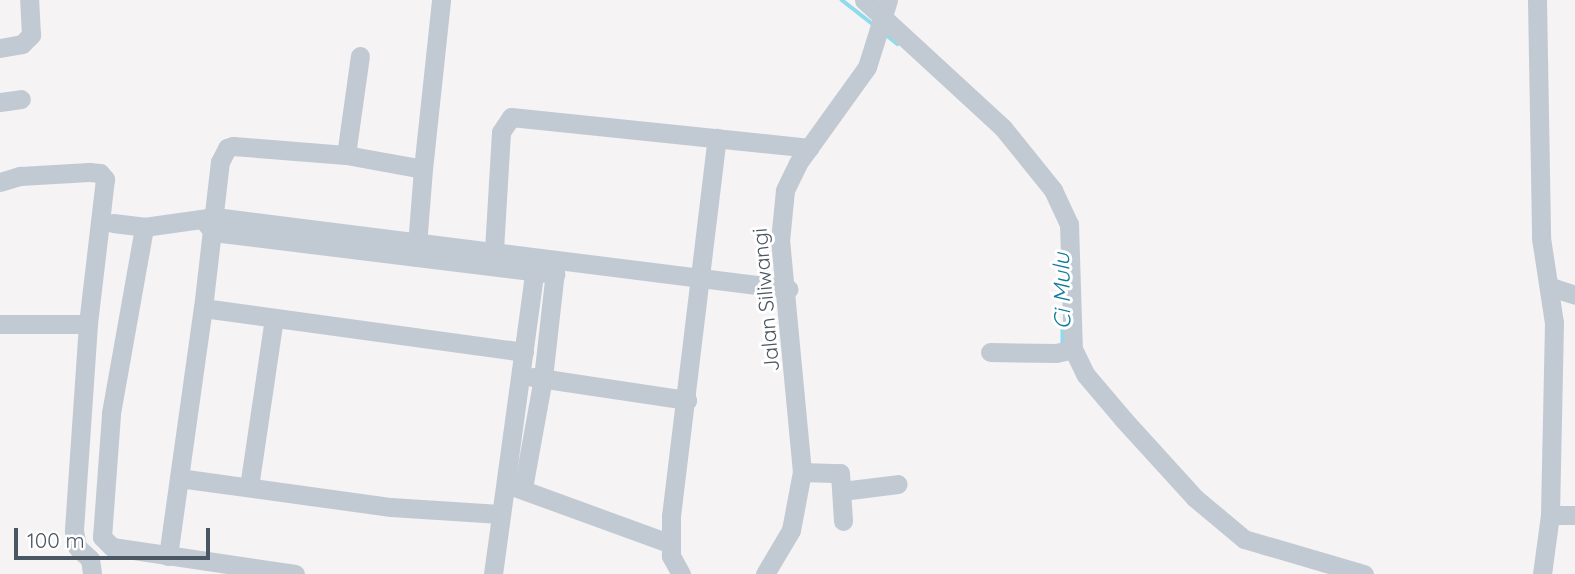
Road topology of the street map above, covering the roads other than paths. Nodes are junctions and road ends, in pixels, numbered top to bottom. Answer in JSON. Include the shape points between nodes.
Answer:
{"nodes":[{"id":1,"x":29,"y":0,"type":"edge"},
{"id":2,"x":441,"y":0,"type":"edge"},
{"id":3,"x":864,"y":0,"type":"edge"},
{"id":4,"x":1537,"y":0,"type":"edge"},
{"id":5,"x":886,"y":11,"type":"edge"},
{"id":6,"x":0,"y":48,"type":"edge"},
{"id":7,"x":360,"y":56,"type":"dead end"},
{"id":8,"x":21,"y":99,"type":"dead end"},
{"id":9,"x":0,"y":102,"type":"edge"},
{"id":10,"x":717,"y":138,"type":"junction"},
{"id":11,"x":809,"y":148,"type":"junction"},
{"id":12,"x":346,"y":156,"type":"junction"},
{"id":13,"x":423,"y":169,"type":"junction"},
{"id":14,"x":0,"y":182,"type":"edge"},
{"id":15,"x":113,"y":223,"type":"dead end"},
{"id":16,"x":211,"y":223,"type":"junction"},
{"id":17,"x":144,"y":227,"type":"junction"},
{"id":18,"x":417,"y":248,"type":"junction"},
{"id":19,"x":494,"y":250,"type":"junction"},
{"id":20,"x":536,"y":264,"type":"junction"},
{"id":21,"x":556,"y":266,"type":"junction"},
{"id":22,"x":702,"y":279,"type":"junction"},
{"id":23,"x":1551,"y":286,"type":"junction"},
{"id":24,"x":788,"y":289,"type":"junction"},
{"id":25,"x":1575,"y":295,"type":"edge"},
{"id":26,"x":203,"y":308,"type":"junction"},
{"id":27,"x":274,"y":318,"type":"junction"},
{"id":28,"x":0,"y":324,"type":"edge"},
{"id":29,"x":88,"y":324,"type":"junction"},
{"id":30,"x":1067,"y":350,"type":"junction"},
{"id":31,"x":524,"y":352,"type":"junction"},
{"id":32,"x":990,"y":352,"type":"dead end"},
{"id":33,"x":521,"y":376,"type":"junction"},
{"id":34,"x":543,"y":378,"type":"junction"},
{"id":35,"x":687,"y":400,"type":"junction"},
{"id":36,"x":802,"y":472,"type":"junction"},
{"id":37,"x":179,"y":478,"type":"junction"},
{"id":38,"x":898,"y":484,"type":"dead end"},
{"id":39,"x":514,"y":486,"type":"junction"},
{"id":40,"x":249,"y":487,"type":"junction"},
{"id":41,"x":842,"y":491,"type":"junction"},
{"id":42,"x":500,"y":514,"type":"junction"},
{"id":43,"x":1549,"y":515,"type":"junction"},
{"id":44,"x":1575,"y":515,"type":"edge"},
{"id":45,"x":843,"y":521,"type":"dead end"},
{"id":46,"x":669,"y":543,"type":"junction"},
{"id":47,"x":168,"y":556,"type":"junction"},
{"id":48,"x":92,"y":574,"type":"edge"},
{"id":49,"x":295,"y":574,"type":"edge"},
{"id":50,"x":493,"y":574,"type":"edge"},
{"id":51,"x":681,"y":574,"type":"edge"},
{"id":52,"x":765,"y":574,"type":"edge"},
{"id":53,"x":1364,"y":574,"type":"edge"},
{"id":54,"x":1542,"y":574,"type":"edge"}],
"edges":[{"from":1,"to":6,"type":"street","via":[[31,36],[22,44]]},
{"from":2,"to":13,"type":"street"},
{"from":3,"to":5,"type":"street"},
{"from":4,"to":23,"type":"street","via":[[1541,238]]},
{"from":5,"to":11,"type":"street","name":"Jalan Siliwangi","via":[[867,67]]},
{"from":5,"to":30,"type":"street","via":[[1003,128],[1053,190],[1069,224]]},
{"from":7,"to":12,"type":"street"},
{"from":8,"to":9,"type":"street"},
{"from":10,"to":11,"type":"street"},
{"from":10,"to":19,"type":"street","via":[[590,123],[506,119],[501,132]]},
{"from":10,"to":22,"type":"street"},
{"from":11,"to":24,"type":"street","name":"Jalan Siliwangi","via":[[791,175],[781,208]]},
{"from":12,"to":13,"type":"street"},
{"from":12,"to":16,"type":"street","via":[[255,144],[227,148],[220,162]]},
{"from":13,"to":18,"type":"street"},
{"from":14,"to":29,"type":"street","via":[[20,176],[89,172],[105,179]]},
{"from":15,"to":17,"type":"street"},
{"from":16,"to":17,"type":"street","via":[[157,222]]},
{"from":16,"to":18,"type":"street"},
{"from":16,"to":26,"type":"street"},
{"from":17,"to":47,"type":"street","via":[[111,413],[99,524],[102,537],[112,547]]},
{"from":18,"to":19,"type":"street"},
{"from":18,"to":20,"type":"street"},
{"from":19,"to":20,"type":"street"},
{"from":20,"to":21,"type":"street"},
{"from":20,"to":31,"type":"street"},
{"from":21,"to":22,"type":"street"},
{"from":21,"to":34,"type":"street"},
{"from":22,"to":24,"type":"street"},
{"from":22,"to":35,"type":"street"},
{"from":23,"to":25,"type":"street"},
{"from":23,"to":43,"type":"street"},
{"from":24,"to":36,"type":"street","name":"Jalan Siliwangi"},
{"from":26,"to":27,"type":"street"},
{"from":26,"to":37,"type":"street"},
{"from":27,"to":31,"type":"street"},
{"from":27,"to":40,"type":"street"},
{"from":28,"to":29,"type":"street"},
{"from":29,"to":48,"type":"street","via":[[74,531],[77,547],[90,559]]},
{"from":30,"to":32,"type":"street"},
{"from":30,"to":53,"type":"street","via":[[1195,498],[1230,528],[1267,549]]},
{"from":31,"to":33,"type":"street"},
{"from":33,"to":34,"type":"street"},
{"from":33,"to":39,"type":"street"},
{"from":34,"to":35,"type":"street"},
{"from":34,"to":39,"type":"street"},
{"from":35,"to":46,"type":"street"},
{"from":36,"to":41,"type":"street","via":[[837,471]]},
{"from":36,"to":52,"type":"street","name":"Jalan Siliwangi","via":[[791,530]]},
{"from":37,"to":40,"type":"street"},
{"from":37,"to":47,"type":"street"},
{"from":38,"to":41,"type":"street"},
{"from":39,"to":42,"type":"street"},
{"from":39,"to":46,"type":"street"},
{"from":40,"to":42,"type":"street","via":[[391,507]]},
{"from":41,"to":45,"type":"street"},
{"from":42,"to":50,"type":"street"},
{"from":43,"to":44,"type":"street"},
{"from":43,"to":54,"type":"street"},
{"from":46,"to":51,"type":"street"},
{"from":47,"to":49,"type":"street"}]}
